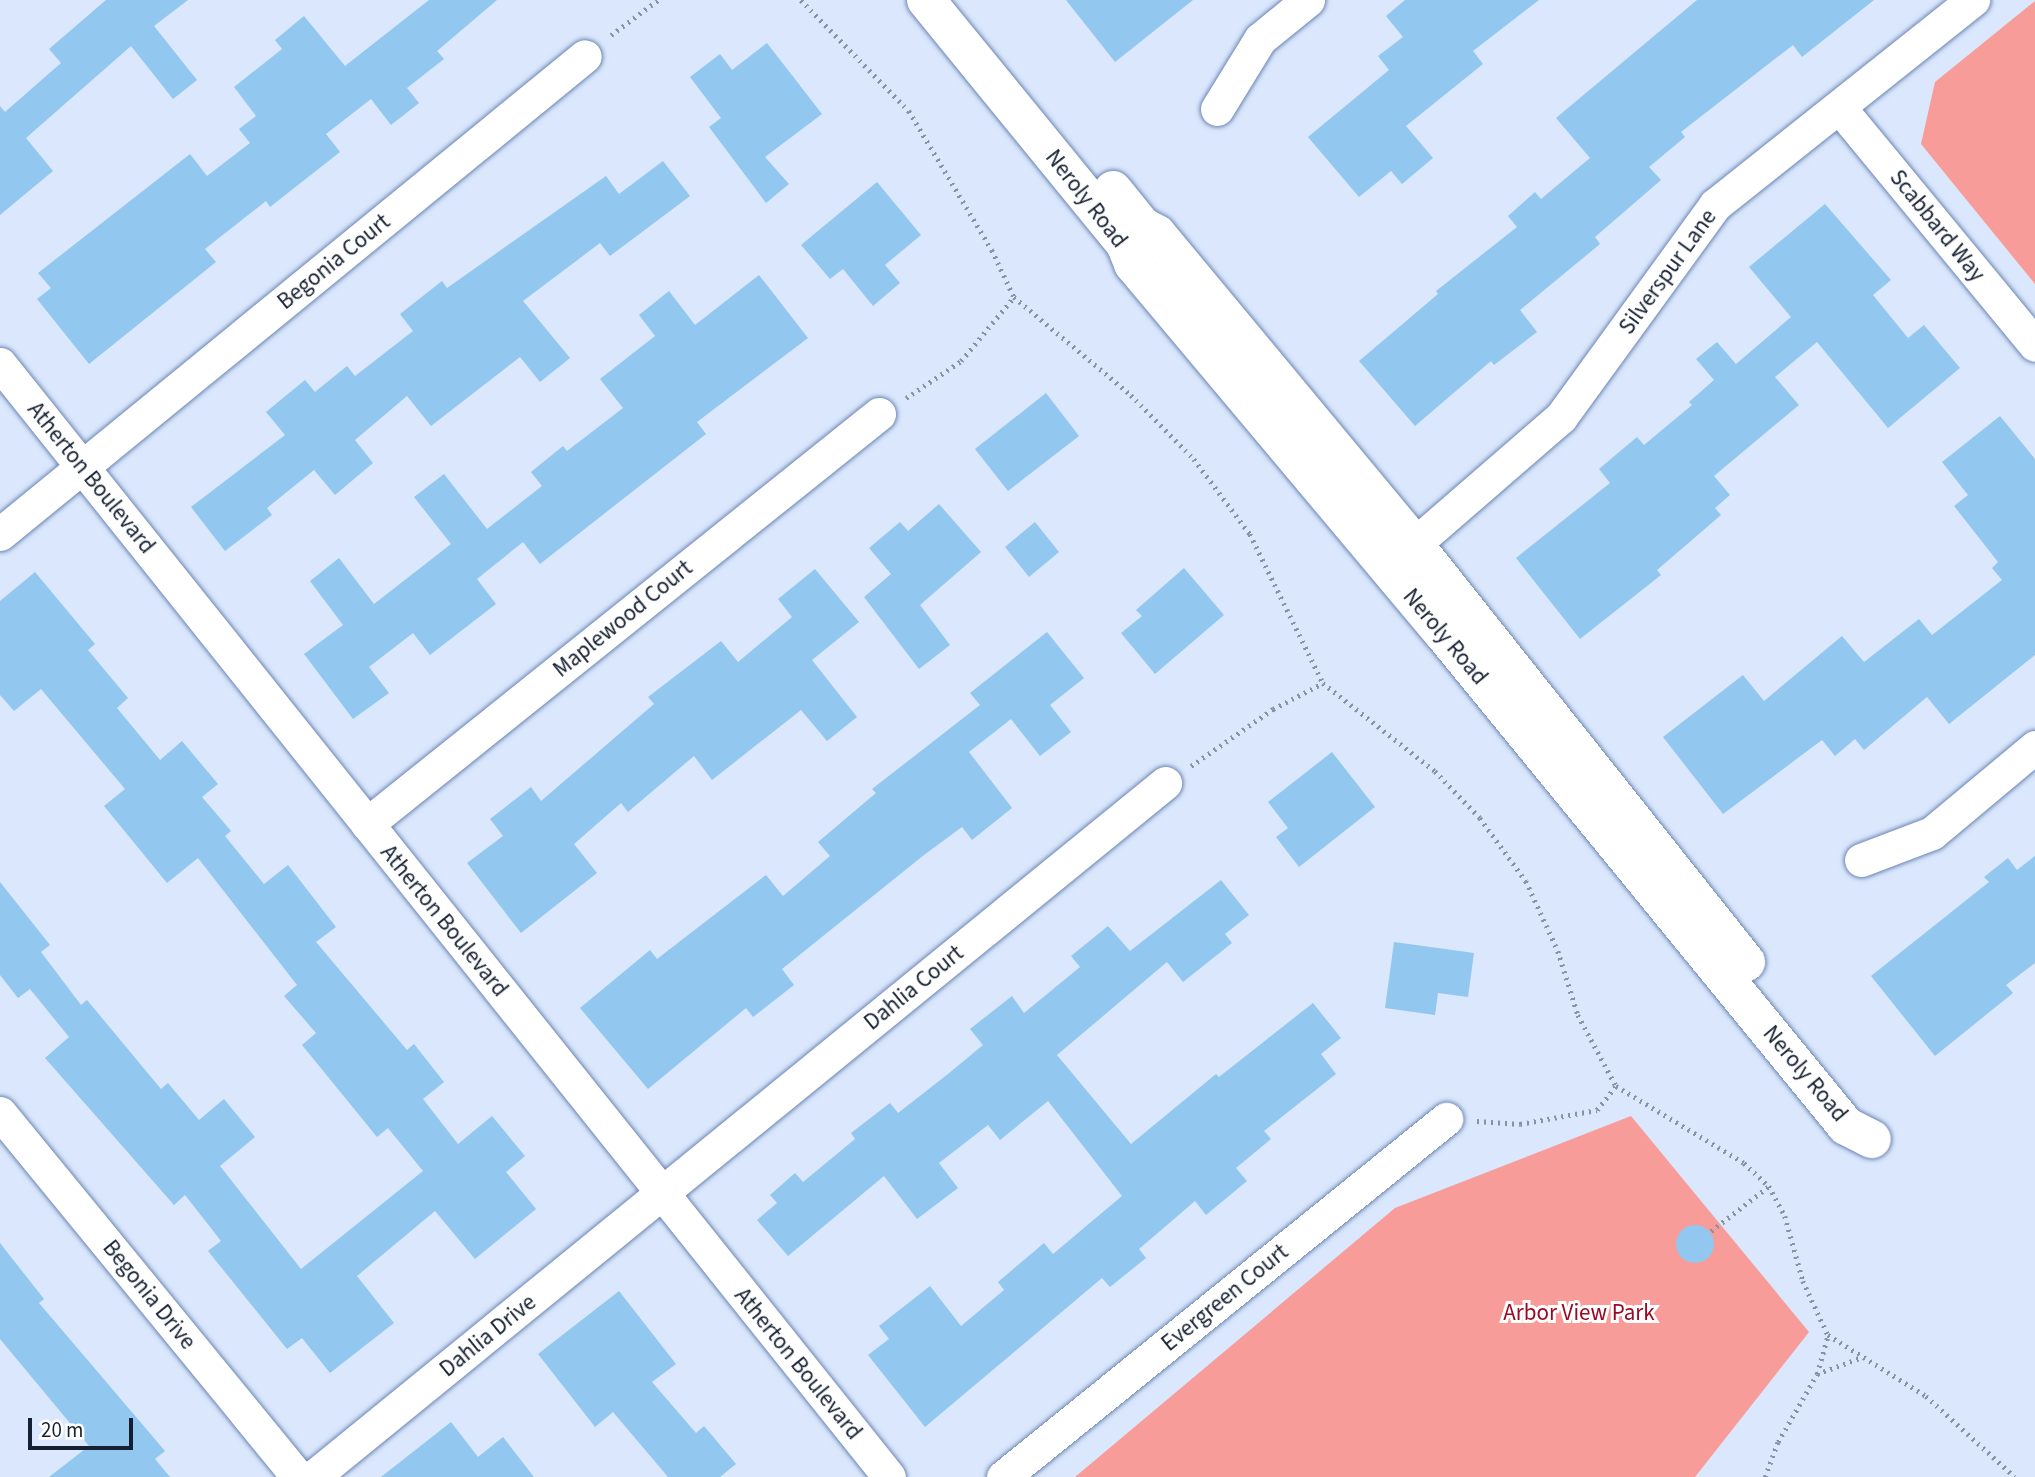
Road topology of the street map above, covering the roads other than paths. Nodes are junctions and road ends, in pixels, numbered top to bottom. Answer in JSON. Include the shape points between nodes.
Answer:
{"nodes":[{"id":1,"x":926,"y":0,"type":"edge"},
{"id":2,"x":960,"y":0,"type":"edge"},
{"id":3,"x":1308,"y":0,"type":"edge"},
{"id":4,"x":1973,"y":0,"type":"edge"},
{"id":5,"x":585,"y":56,"type":"road end"},
{"id":6,"x":1839,"y":107,"type":"junction"},
{"id":7,"x":1217,"y":109,"type":"dead end"},
{"id":8,"x":2035,"y":345,"type":"edge"},
{"id":9,"x":0,"y":364,"type":"edge"},
{"id":10,"x":879,"y":414,"type":"road end"},
{"id":11,"x":83,"y":468,"type":"junction"},
{"id":12,"x":0,"y":534,"type":"edge"},
{"id":13,"x":1400,"y":556,"type":"junction"},
{"id":14,"x":2035,"y":747,"type":"edge"},
{"id":15,"x":1164,"y":783,"type":"road end"},
{"id":16,"x":367,"y":824,"type":"junction"},
{"id":17,"x":1861,"y":860,"type":"dead end"},
{"id":18,"x":0,"y":1113,"type":"edge"},
{"id":19,"x":1446,"y":1119,"type":"road end"},
{"id":20,"x":663,"y":1194,"type":"junction"},
{"id":21,"x":298,"y":1477,"type":"edge"},
{"id":22,"x":313,"y":1477,"type":"edge"},
{"id":23,"x":889,"y":1477,"type":"edge"},
{"id":24,"x":1003,"y":1477,"type":"edge"}],
"edges":[{"from":1,"to":13,"type":"street","name":"Neroly Road","via":[[1125,244],[1133,264]]},
{"from":2,"to":13,"type":"street","name":"Neroly Road","via":[[1143,226],[1157,233]]},
{"from":3,"to":7,"type":"street","via":[[1260,38]]},
{"from":4,"to":6,"type":"street","name":"Silverspur Lane"},
{"from":5,"to":11,"type":"street","name":"Begonia Court"},
{"from":6,"to":8,"type":"street","name":"Scabbard Way"},
{"from":6,"to":13,"type":"street","name":"Silverspur Lane","via":[[1715,205],[1560,418]]},
{"from":9,"to":11,"type":"street","name":"Atherton Boulevard"},
{"from":10,"to":16,"type":"street","name":"Maplewood Court"},
{"from":11,"to":12,"type":"street"},
{"from":11,"to":16,"type":"street","name":"Atherton Boulevard"},
{"from":13,"to":13,"type":"street","name":"Neroly Road","via":[[1846,1126],[1872,1139],[1865,1111]]},
{"from":14,"to":17,"type":"street","via":[[1932,833]]},
{"from":15,"to":20,"type":"street","name":"Dahlia Court"},
{"from":16,"to":20,"type":"street","name":"Atherton Boulevard"},
{"from":18,"to":21,"type":"street","name":"Begonia Drive"},
{"from":19,"to":24,"type":"street","name":"Evergreen Court"},
{"from":20,"to":22,"type":"street","name":"Dahlia Drive"},
{"from":20,"to":23,"type":"street","name":"Atherton Boulevard"}]}
